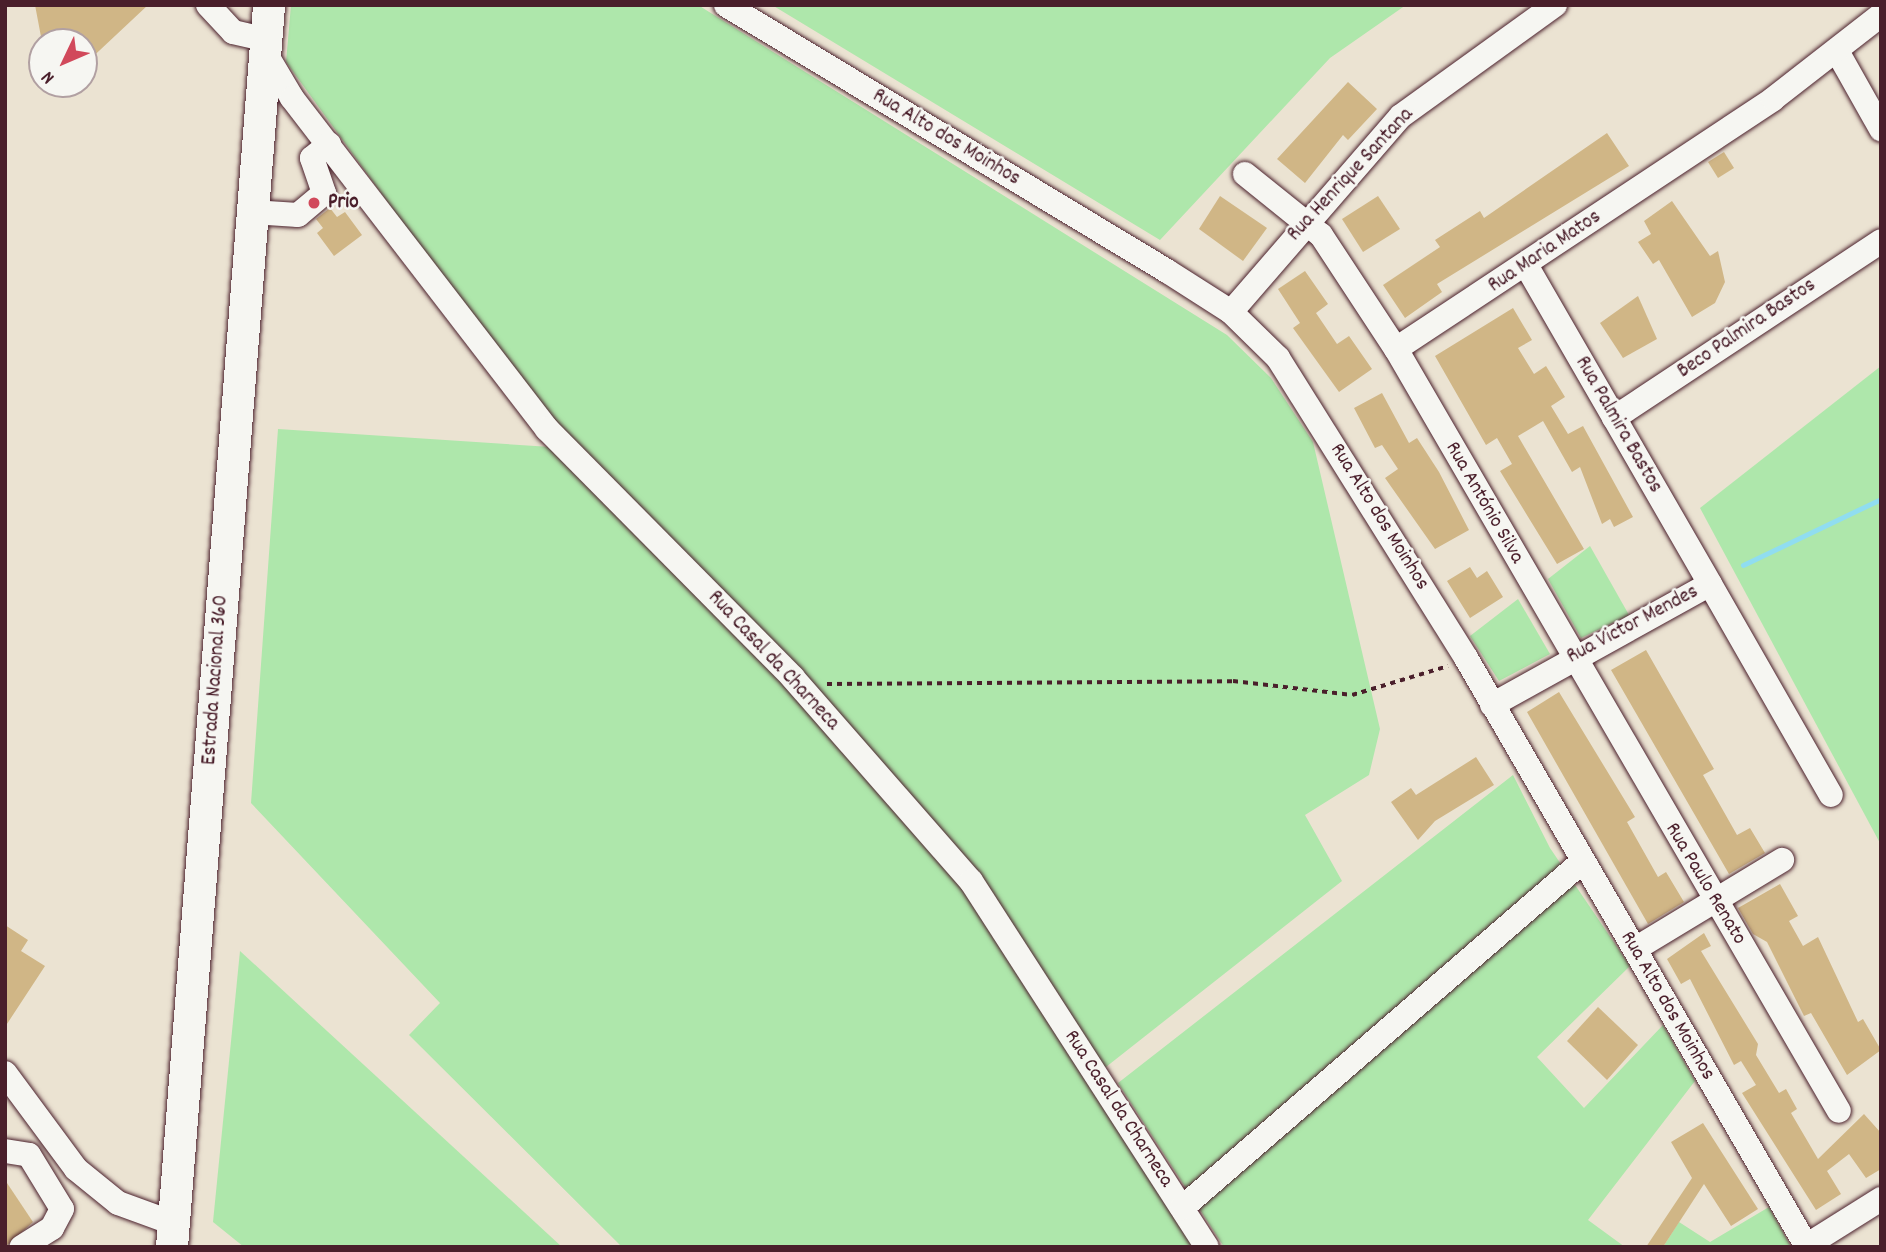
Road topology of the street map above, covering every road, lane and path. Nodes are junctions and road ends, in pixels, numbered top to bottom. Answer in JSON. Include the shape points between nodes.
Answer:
{"nodes":[{"id":1,"x":208,"y":5,"type":"edge"},
{"id":2,"x":269,"y":5,"type":"edge"},
{"id":3,"x":726,"y":5,"type":"edge"},
{"id":4,"x":1555,"y":5,"type":"edge"},
{"id":5,"x":1877,"y":25,"type":"edge"},
{"id":6,"x":266,"y":47,"type":"junction"},
{"id":7,"x":1837,"y":51,"type":"junction"},
{"id":8,"x":261,"y":101,"type":"junction"},
{"id":9,"x":296,"y":102,"type":"junction"},
{"id":10,"x":1881,"y":129,"type":"edge"},
{"id":11,"x":329,"y":144,"type":"junction"},
{"id":12,"x":1245,"y":174,"type":"dead end"},
{"id":13,"x":252,"y":212,"type":"junction"},
{"id":14,"x":1306,"y":223,"type":"junction"},
{"id":15,"x":1881,"y":240,"type":"edge"},
{"id":16,"x":1526,"y":265,"type":"junction"},
{"id":17,"x":1231,"y":312,"type":"junction"},
{"id":18,"x":1396,"y":349,"type":"junction"},
{"id":19,"x":1614,"y":418,"type":"junction"},
{"id":20,"x":1710,"y":584,"type":"junction"},
{"id":21,"x":1572,"y":656,"type":"junction"},
{"id":22,"x":1466,"y":658,"type":"junction"},
{"id":23,"x":800,"y":687,"type":"junction"},
{"id":24,"x":1492,"y":705,"type":"junction"},
{"id":25,"x":1831,"y":795,"type":"dead end"},
{"id":26,"x":1782,"y":860,"type":"dead end"},
{"id":27,"x":1583,"y":861,"type":"junction"},
{"id":28,"x":1715,"y":901,"type":"junction"},
{"id":29,"x":1635,"y":949,"type":"junction"},
{"id":30,"x":5,"y":1073,"type":"edge"},
{"id":31,"x":1839,"y":1111,"type":"dead end"},
{"id":32,"x":5,"y":1151,"type":"edge"},
{"id":33,"x":1881,"y":1199,"type":"edge"},
{"id":34,"x":1182,"y":1208,"type":"junction"},
{"id":35,"x":173,"y":1235,"type":"edge"},
{"id":36,"x":1807,"y":1246,"type":"edge"},
{"id":37,"x":22,"y":1247,"type":"edge"},
{"id":38,"x":1208,"y":1247,"type":"edge"}],
"edges":[{"from":1,"to":6,"type":"street","via":[[233,32]]},
{"from":2,"to":6,"type":"main road"},
{"from":3,"to":17,"type":"street","name":"Rua Alto dos Moinhos"},
{"from":4,"to":14,"type":"street","name":"Rua Henrique Santana","via":[[1401,116]]},
{"from":5,"to":7,"type":"street","name":"Rua Maria Matos"},
{"from":6,"to":8,"type":"main road","name":"Estrada Nacional 360"},
{"from":6,"to":9,"type":"street","name":"Rua Casal da Charneca"},
{"from":7,"to":10,"type":"street"},
{"from":7,"to":16,"type":"street","name":"Rua Maria Matos"},
{"from":8,"to":9,"type":"street"},
{"from":8,"to":13,"type":"main road","name":"Estrada Nacional 360"},
{"from":9,"to":11,"type":"street","name":"Rua Casal da Charneca"},
{"from":11,"to":13,"type":"street","via":[[312,158],[324,193],[298,215]]},
{"from":11,"to":23,"type":"street","name":"Rua Casal da Charneca","via":[[547,429]]},
{"from":12,"to":14,"type":"street"},
{"from":13,"to":35,"type":"main road","name":"Estrada Nacional 360"},
{"from":14,"to":17,"type":"street","name":"Rua Henrique Santana"},
{"from":14,"to":18,"type":"street"},
{"from":15,"to":19,"type":"street","name":"Beco Palmira Bastos"},
{"from":16,"to":18,"type":"street","name":"Rua Maria Matos"},
{"from":16,"to":19,"type":"street","name":"Rua Palmira Bastos"},
{"from":17,"to":22,"type":"street","name":"Rua Alto dos Moinhos","via":[[1297,384]]},
{"from":18,"to":21,"type":"street","name":"Rua António Silva"},
{"from":19,"to":20,"type":"street","name":"Rua Palmira Bastos"},
{"from":20,"to":21,"type":"street","name":"Rua Victor Mendes"},
{"from":20,"to":25,"type":"street","name":"Rua Victor Mendes"},
{"from":21,"to":24,"type":"street","name":"Rua Victor Mendes"},
{"from":21,"to":28,"type":"street","name":"Rua Paulo Renato"},
{"from":22,"to":23,"type":"path","via":[[1352,695],[1233,681]]},
{"from":22,"to":24,"type":"street","name":"Rua Alto dos Moinhos"},
{"from":23,"to":34,"type":"street","name":"Rua Casal da Charneca","via":[[971,881]]},
{"from":24,"to":27,"type":"street","name":"Rua Alto dos Moinhos"},
{"from":26,"to":28,"type":"street"},
{"from":27,"to":29,"type":"street","name":"Rua Alto dos Moinhos"},
{"from":27,"to":34,"type":"street"},
{"from":28,"to":29,"type":"street"},
{"from":28,"to":31,"type":"street","name":"Rua Paulo Renato"},
{"from":29,"to":36,"type":"street","name":"Rua Alto dos Moinhos"},
{"from":30,"to":35,"type":"street","via":[[76,1169],[118,1203]]},
{"from":32,"to":37,"type":"street","via":[[29,1155],[62,1209],[52,1228]]},
{"from":33,"to":36,"type":"street"},
{"from":34,"to":38,"type":"street","name":"Rua Casal da Charneca"}]}
